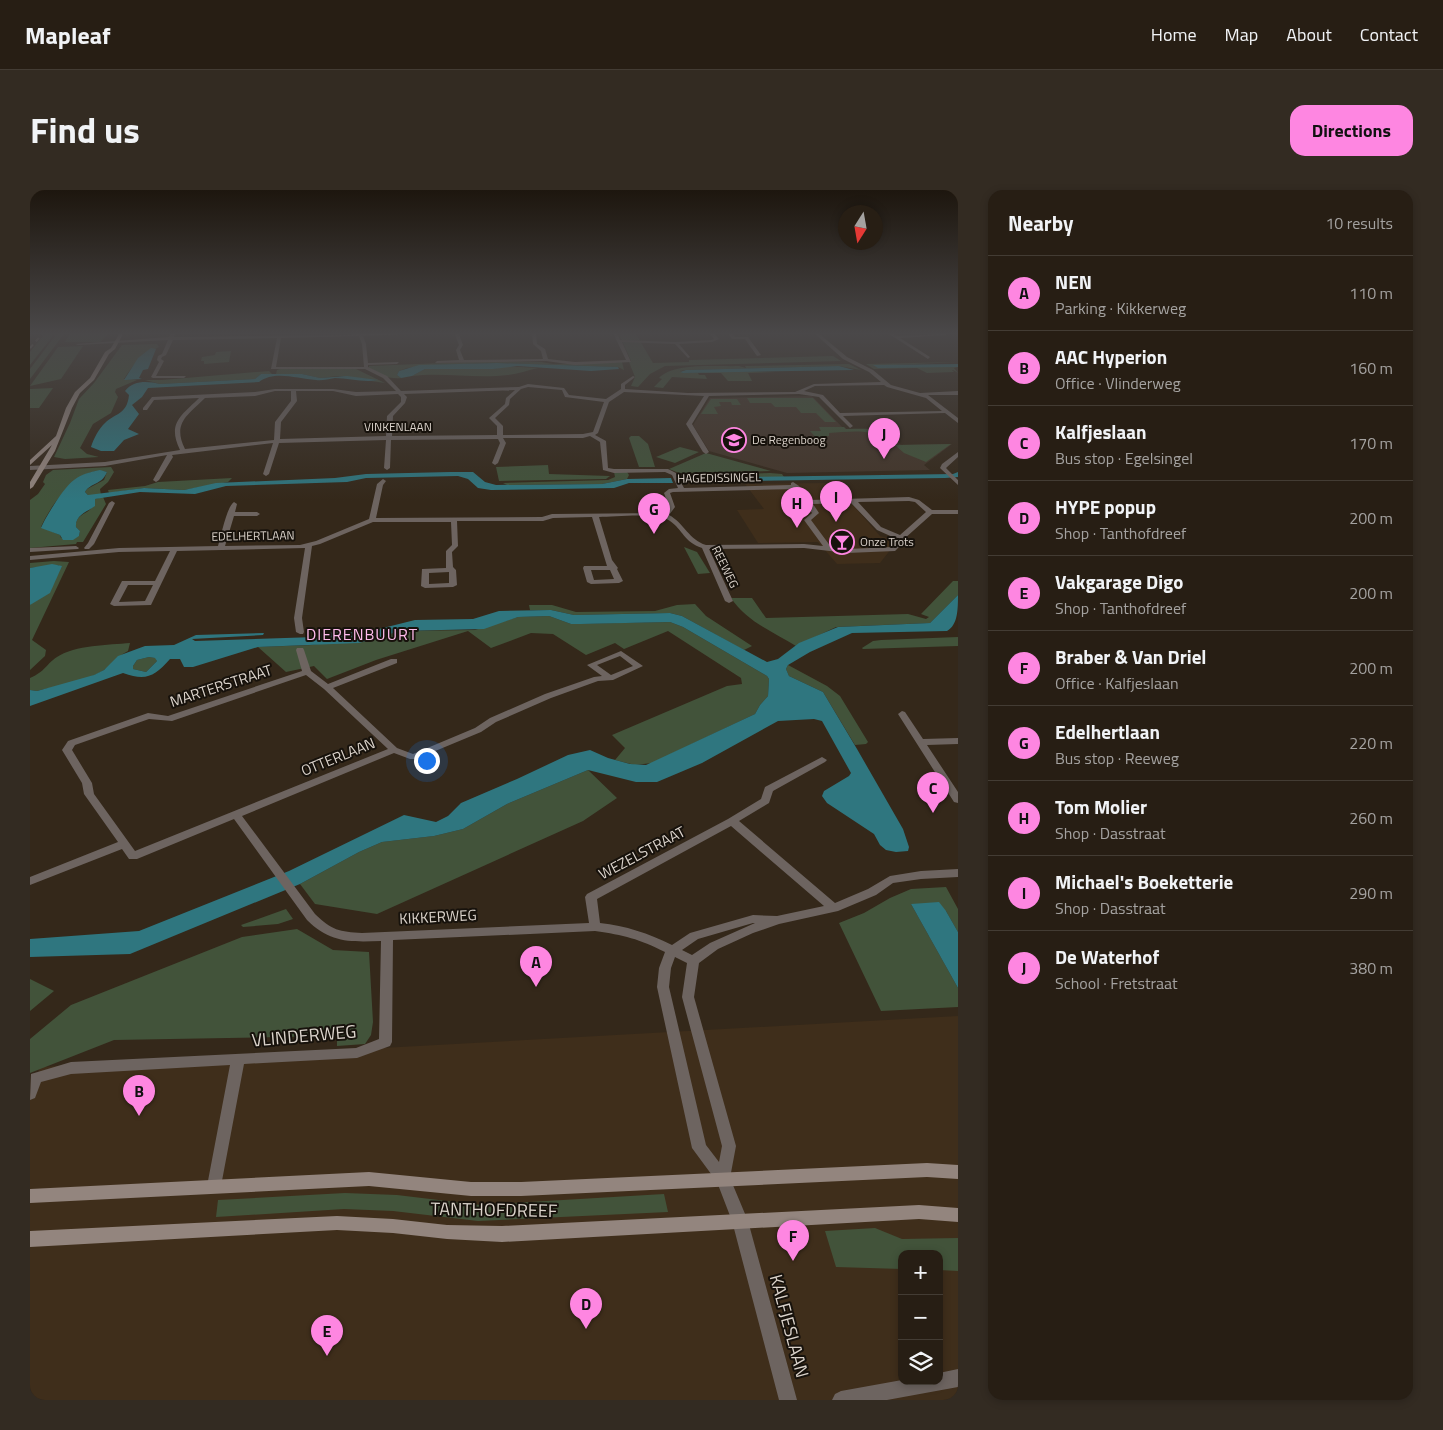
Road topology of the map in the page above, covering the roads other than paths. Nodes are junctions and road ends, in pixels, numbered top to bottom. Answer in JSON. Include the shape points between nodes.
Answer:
{"nodes":[{"id":1,"x":82,"y":388,"type":"edge"},
{"id":2,"x":395,"y":388,"type":"edge"},
{"id":3,"x":501,"y":388,"type":"edge"},
{"id":4,"x":519,"y":388,"type":"edge"},
{"id":5,"x":559,"y":388,"type":"edge"},
{"id":6,"x":806,"y":388,"type":"edge"},
{"id":7,"x":901,"y":388,"type":"edge"},
{"id":8,"x":623,"y":390,"type":"joint"},
{"id":9,"x":293,"y":391,"type":"junction"},
{"id":10,"x":798,"y":392,"type":"junction"},
{"id":11,"x":400,"y":393,"type":"junction"},
{"id":12,"x":958,"y":393,"type":"edge"},
{"id":13,"x":706,"y":394,"type":"junction"},
{"id":14,"x":919,"y":394,"type":"junction"},
{"id":15,"x":202,"y":397,"type":"junction"},
{"id":16,"x":607,"y":401,"type":"junction"},
{"id":17,"x":145,"y":409,"type":"dead end"},
{"id":18,"x":945,"y":412,"type":"junction"},
{"id":19,"x":839,"y":415,"type":"junction"},
{"id":20,"x":958,"y":421,"type":"edge"},
{"id":21,"x":850,"y":426,"type":"dead end"},
{"id":22,"x":58,"y":435,"type":"junction"},
{"id":23,"x":592,"y":435,"type":"junction"},
{"id":24,"x":388,"y":438,"type":"junction"},
{"id":25,"x":500,"y":438,"type":"junction"},
{"id":26,"x":277,"y":441,"type":"junction"},
{"id":27,"x":183,"y":450,"type":"junction"},
{"id":28,"x":706,"y":452,"type":"dead end"},
{"id":29,"x":169,"y":453,"type":"junction"},
{"id":30,"x":958,"y":454,"type":"edge"},
{"id":31,"x":30,"y":463,"type":"edge"},
{"id":32,"x":495,"y":463,"type":"dead end"},
{"id":33,"x":45,"y":465,"type":"junction"},
{"id":34,"x":30,"y":468,"type":"edge"},
{"id":35,"x":387,"y":468,"type":"dead end"},
{"id":36,"x":266,"y":474,"type":"dead end"},
{"id":37,"x":156,"y":480,"type":"dead end"},
{"id":38,"x":383,"y":481,"type":"dead end"},
{"id":39,"x":958,"y":483,"type":"edge"},
{"id":40,"x":30,"y":487,"type":"edge"},
{"id":41,"x":681,"y":488,"type":"junction"},
{"id":42,"x":849,"y":501,"type":"junction"},
{"id":43,"x":809,"y":502,"type":"junction"},
{"id":44,"x":112,"y":503,"type":"dead end"},
{"id":45,"x":234,"y":504,"type":"dead end"},
{"id":46,"x":930,"y":512,"type":"junction"},
{"id":47,"x":958,"y":512,"type":"edge"},
{"id":48,"x":230,"y":514,"type":"junction"},
{"id":49,"x":257,"y":514,"type":"dead end"},
{"id":50,"x":595,"y":515,"type":"junction"},
{"id":51,"x":666,"y":515,"type":"junction"},
{"id":52,"x":454,"y":519,"type":"junction"},
{"id":53,"x":372,"y":520,"type":"junction"},
{"id":54,"x":901,"y":538,"type":"junction"},
{"id":55,"x":309,"y":545,"type":"junction"},
{"id":56,"x":705,"y":547,"type":"junction"},
{"id":57,"x":86,"y":548,"type":"junction"},
{"id":58,"x":221,"y":548,"type":"junction"},
{"id":59,"x":175,"y":549,"type":"junction"},
{"id":60,"x":829,"y":549,"type":"junction"},
{"id":61,"x":30,"y":550,"type":"edge"},
{"id":62,"x":119,"y":550,"type":"junction"},
{"id":63,"x":30,"y":558,"type":"edge"},
{"id":64,"x":614,"y":568,"type":"dead end"},
{"id":65,"x":452,"y":570,"type":"dead end"},
{"id":66,"x":159,"y":582,"type":"junction"},
{"id":67,"x":729,"y":601,"type":"dead end"},
{"id":68,"x":300,"y":632,"type":"dead end"},
{"id":69,"x":300,"y":650,"type":"dead end"},
{"id":70,"x":394,"y":661,"type":"dead end"},
{"id":71,"x":307,"y":672,"type":"junction"},
{"id":72,"x":610,"y":678,"type":"dead end"},
{"id":73,"x":327,"y":686,"type":"junction"},
{"id":74,"x":902,"y":714,"type":"dead end"},
{"id":75,"x":958,"y":741,"type":"edge"},
{"id":76,"x":921,"y":742,"type":"junction"},
{"id":77,"x":394,"y":750,"type":"junction"},
{"id":78,"x":822,"y":760,"type":"dead end"},
{"id":79,"x":958,"y":800,"type":"edge"},
{"id":80,"x":236,"y":814,"type":"junction"},
{"id":81,"x":732,"y":821,"type":"junction"},
{"id":82,"x":124,"y":844,"type":"junction"},
{"id":83,"x":133,"y":856,"type":"joint"},
{"id":84,"x":958,"y":873,"type":"edge"},
{"id":85,"x":30,"y":881,"type":"edge"},
{"id":86,"x":834,"y":908,"type":"junction"},
{"id":87,"x":777,"y":920,"type":"junction"},
{"id":88,"x":595,"y":927,"type":"junction"},
{"id":89,"x":387,"y":936,"type":"junction"},
{"id":90,"x":672,"y":952,"type":"junction"},
{"id":91,"x":693,"y":961,"type":"junction"},
{"id":92,"x":238,"y":1060,"type":"junction"},
{"id":93,"x":30,"y":1094,"type":"edge"},
{"id":94,"x":958,"y":1172,"type":"edge"},
{"id":95,"x":724,"y":1178,"type":"junction"},
{"id":96,"x":214,"y":1186,"type":"junction"},
{"id":97,"x":30,"y":1196,"type":"edge"},
{"id":98,"x":958,"y":1215,"type":"edge"},
{"id":99,"x":740,"y":1221,"type":"junction"},
{"id":100,"x":30,"y":1240,"type":"edge"},
{"id":101,"x":958,"y":1378,"type":"edge"},
{"id":102,"x":788,"y":1400,"type":"edge"},
{"id":103,"x":841,"y":1400,"type":"edge"}],
"edges":[{"from":1,"to":22,"type":"street","via":[[69,408]]},
{"from":2,"to":11,"type":"street"},
{"from":3,"to":11,"type":"street"},
{"from":4,"to":25,"type":"street","via":[[492,418],[500,426]]},
{"from":5,"to":16,"type":"street","via":[[564,389],[567,396]]},
{"from":6,"to":10,"type":"street"},
{"from":7,"to":14,"type":"street"},
{"from":8,"to":13,"type":"street"},
{"from":8,"to":16,"type":"street"},
{"from":9,"to":11,"type":"street"},
{"from":9,"to":15,"type":"street"},
{"from":9,"to":26,"type":"street","via":[[294,401],[278,422]]},
{"from":10,"to":13,"type":"street"},
{"from":10,"to":19,"type":"street","via":[[821,396]]},
{"from":11,"to":24,"type":"street","via":[[404,397],[403,402],[390,416]]},
{"from":12,"to":14,"type":"street"},
{"from":13,"to":28,"type":"street","via":[[688,424]]},
{"from":14,"to":18,"type":"street","via":[[928,397]]},
{"from":15,"to":17,"type":"street","via":[[152,399]]},
{"from":15,"to":27,"type":"street","via":[[176,426],[175,433]]},
{"from":16,"to":23,"type":"street"},
{"from":18,"to":19,"type":"street"},
{"from":18,"to":20,"type":"street"},
{"from":19,"to":21,"type":"street"},
{"from":22,"to":31,"type":"street"},
{"from":22,"to":33,"type":"street"},
{"from":23,"to":25,"type":"street","name":"VINKENLAAN"},
{"from":23,"to":41,"type":"street","via":[[603,441],[605,469],[666,470],[675,476]]},
{"from":24,"to":25,"type":"street","name":"VINKENLAAN"},
{"from":24,"to":26,"type":"street","name":"VINKENLAAN"},
{"from":24,"to":35,"type":"street"},
{"from":25,"to":32,"type":"street","via":[[503,443]]},
{"from":26,"to":27,"type":"street","name":"VINKENLAAN"},
{"from":26,"to":36,"type":"street"},
{"from":27,"to":29,"type":"street","name":"VINKENLAAN"},
{"from":29,"to":33,"type":"street","name":"VINKENLAAN","via":[[104,464]]},
{"from":29,"to":37,"type":"street","via":[[170,457]]},
{"from":30,"to":39,"type":"street","via":[[943,468]]},
{"from":31,"to":33,"type":"street","name":"VINKENLAAN"},
{"from":33,"to":34,"type":"street","name":"VINKENLAAN"},
{"from":33,"to":40,"type":"street"},
{"from":38,"to":53,"type":"street"},
{"from":41,"to":43,"type":"street","name":"HAGEDISSINGEL","via":[[792,486]]},
{"from":41,"to":51,"type":"street","name":"HAGEDISSINGEL","via":[[667,493],[672,507]]},
{"from":42,"to":43,"type":"street"},
{"from":42,"to":46,"type":"street","via":[[909,499],[917,501]]},
{"from":42,"to":54,"type":"street","via":[[886,534]]},
{"from":43,"to":60,"type":"street","via":[[816,513],[807,520]]},
{"from":44,"to":57,"type":"street"},
{"from":45,"to":48,"type":"street"},
{"from":46,"to":47,"type":"street"},
{"from":46,"to":54,"type":"street"},
{"from":48,"to":49,"type":"street"},
{"from":48,"to":58,"type":"street"},
{"from":50,"to":51,"type":"street","name":"EDELHERTLAAN"},
{"from":50,"to":52,"type":"street","name":"EDELHERTLAAN","via":[[543,519]]},
{"from":50,"to":64,"type":"street","via":[[608,560]]},
{"from":51,"to":56,"type":"street","name":"REEWEG","via":[[677,521],[688,540]]},
{"from":52,"to":53,"type":"street","name":"EDELHERTLAAN"},
{"from":52,"to":65,"type":"street","via":[[455,546],[449,550],[449,567]]},
{"from":53,"to":55,"type":"street","name":"EDELHERTLAAN"},
{"from":54,"to":60,"type":"street","via":[[895,549]]},
{"from":55,"to":58,"type":"street","name":"EDELHERTLAAN"},
{"from":55,"to":68,"type":"street","via":[[298,618]]},
{"from":56,"to":60,"type":"street","via":[[804,546]]},
{"from":56,"to":67,"type":"street","name":"REEWEG"},
{"from":57,"to":61,"type":"street","name":"EDELHERTLAAN"},
{"from":57,"to":62,"type":"street","name":"EDELHERTLAAN"},
{"from":58,"to":59,"type":"street","name":"EDELHERTLAAN"},
{"from":59,"to":62,"type":"street","name":"EDELHERTLAAN"},
{"from":59,"to":66,"type":"street"},
{"from":62,"to":63,"type":"street","name":"EDELHERTLAAN"},
{"from":66,"to":66,"type":"street","via":[[148,603],[114,604],[125,583]]},
{"from":69,"to":71,"type":"street"},
{"from":70,"to":73,"type":"street"},
{"from":71,"to":73,"type":"street"},
{"from":71,"to":82,"type":"street","name":"MARTERSTRAAT","via":[[169,719],[148,716],[71,743],[67,750],[87,783],[89,794]]},
{"from":72,"to":77,"type":"street","name":"OTTERLAAN","via":[[548,696],[413,757]]},
{"from":73,"to":77,"type":"street"},
{"from":74,"to":76,"type":"street"},
{"from":75,"to":76,"type":"street"},
{"from":76,"to":79,"type":"street"},
{"from":77,"to":80,"type":"street","name":"OTTERLAAN"},
{"from":78,"to":81,"type":"street","name":"WEZELSTRAAT","via":[[769,789],[765,801]]},
{"from":80,"to":83,"type":"street","name":"OTTERLAAN"},
{"from":80,"to":89,"type":"street","name":"KIKKERWEG","via":[[322,929],[340,937]]},
{"from":81,"to":86,"type":"street"},
{"from":81,"to":88,"type":"street","name":"WEZELSTRAAT","via":[[591,897]]},
{"from":82,"to":83,"type":"street","name":"MARTERSTRAAT"},
{"from":82,"to":85,"type":"street"},
{"from":84,"to":86,"type":"street","via":[[890,880],[872,892]]},
{"from":86,"to":87,"type":"street"},
{"from":87,"to":90,"type":"street","via":[[753,919],[694,936]]},
{"from":87,"to":91,"type":"street","via":[[714,946]]},
{"from":88,"to":89,"type":"street","name":"KIKKERWEG"},
{"from":88,"to":90,"type":"street","name":"KIKKERWEG","via":[[645,937]]},
{"from":89,"to":92,"type":"street","name":"VLINDERWEG","via":[[385,1042],[357,1053]]},
{"from":90,"to":91,"type":"street","name":"KIKKERWEG"},
{"from":90,"to":95,"type":"street","name":"KALFJESLAAN","via":[[665,968],[663,987],[698,1148]]},
{"from":91,"to":95,"type":"street","name":"KALFJESLAAN","via":[[688,997],[729,1146]]},
{"from":92,"to":93,"type":"street","name":"VLINDERWEG","via":[[71,1068],[36,1078]]},
{"from":92,"to":96,"type":"street","name":"VLINDERWEG"},
{"from":94,"to":95,"type":"street","name":"TANTHOFDREEF","via":[[928,1170]]},
{"from":95,"to":96,"type":"street","name":"TANTHOFDREEF","via":[[521,1189],[471,1189],[369,1179]]},
{"from":95,"to":99,"type":"street","name":"KALFJESLAAN"},
{"from":96,"to":97,"type":"street","name":"TANTHOFDREEF"},
{"from":98,"to":99,"type":"street","name":"TANTHOFDREEF","via":[[918,1212]]},
{"from":99,"to":100,"type":"street","name":"TANTHOFDREEF","via":[[502,1234],[337,1223]]},
{"from":99,"to":102,"type":"street","name":"KALFJESLAAN"},
{"from":101,"to":103,"type":"street"}]}
